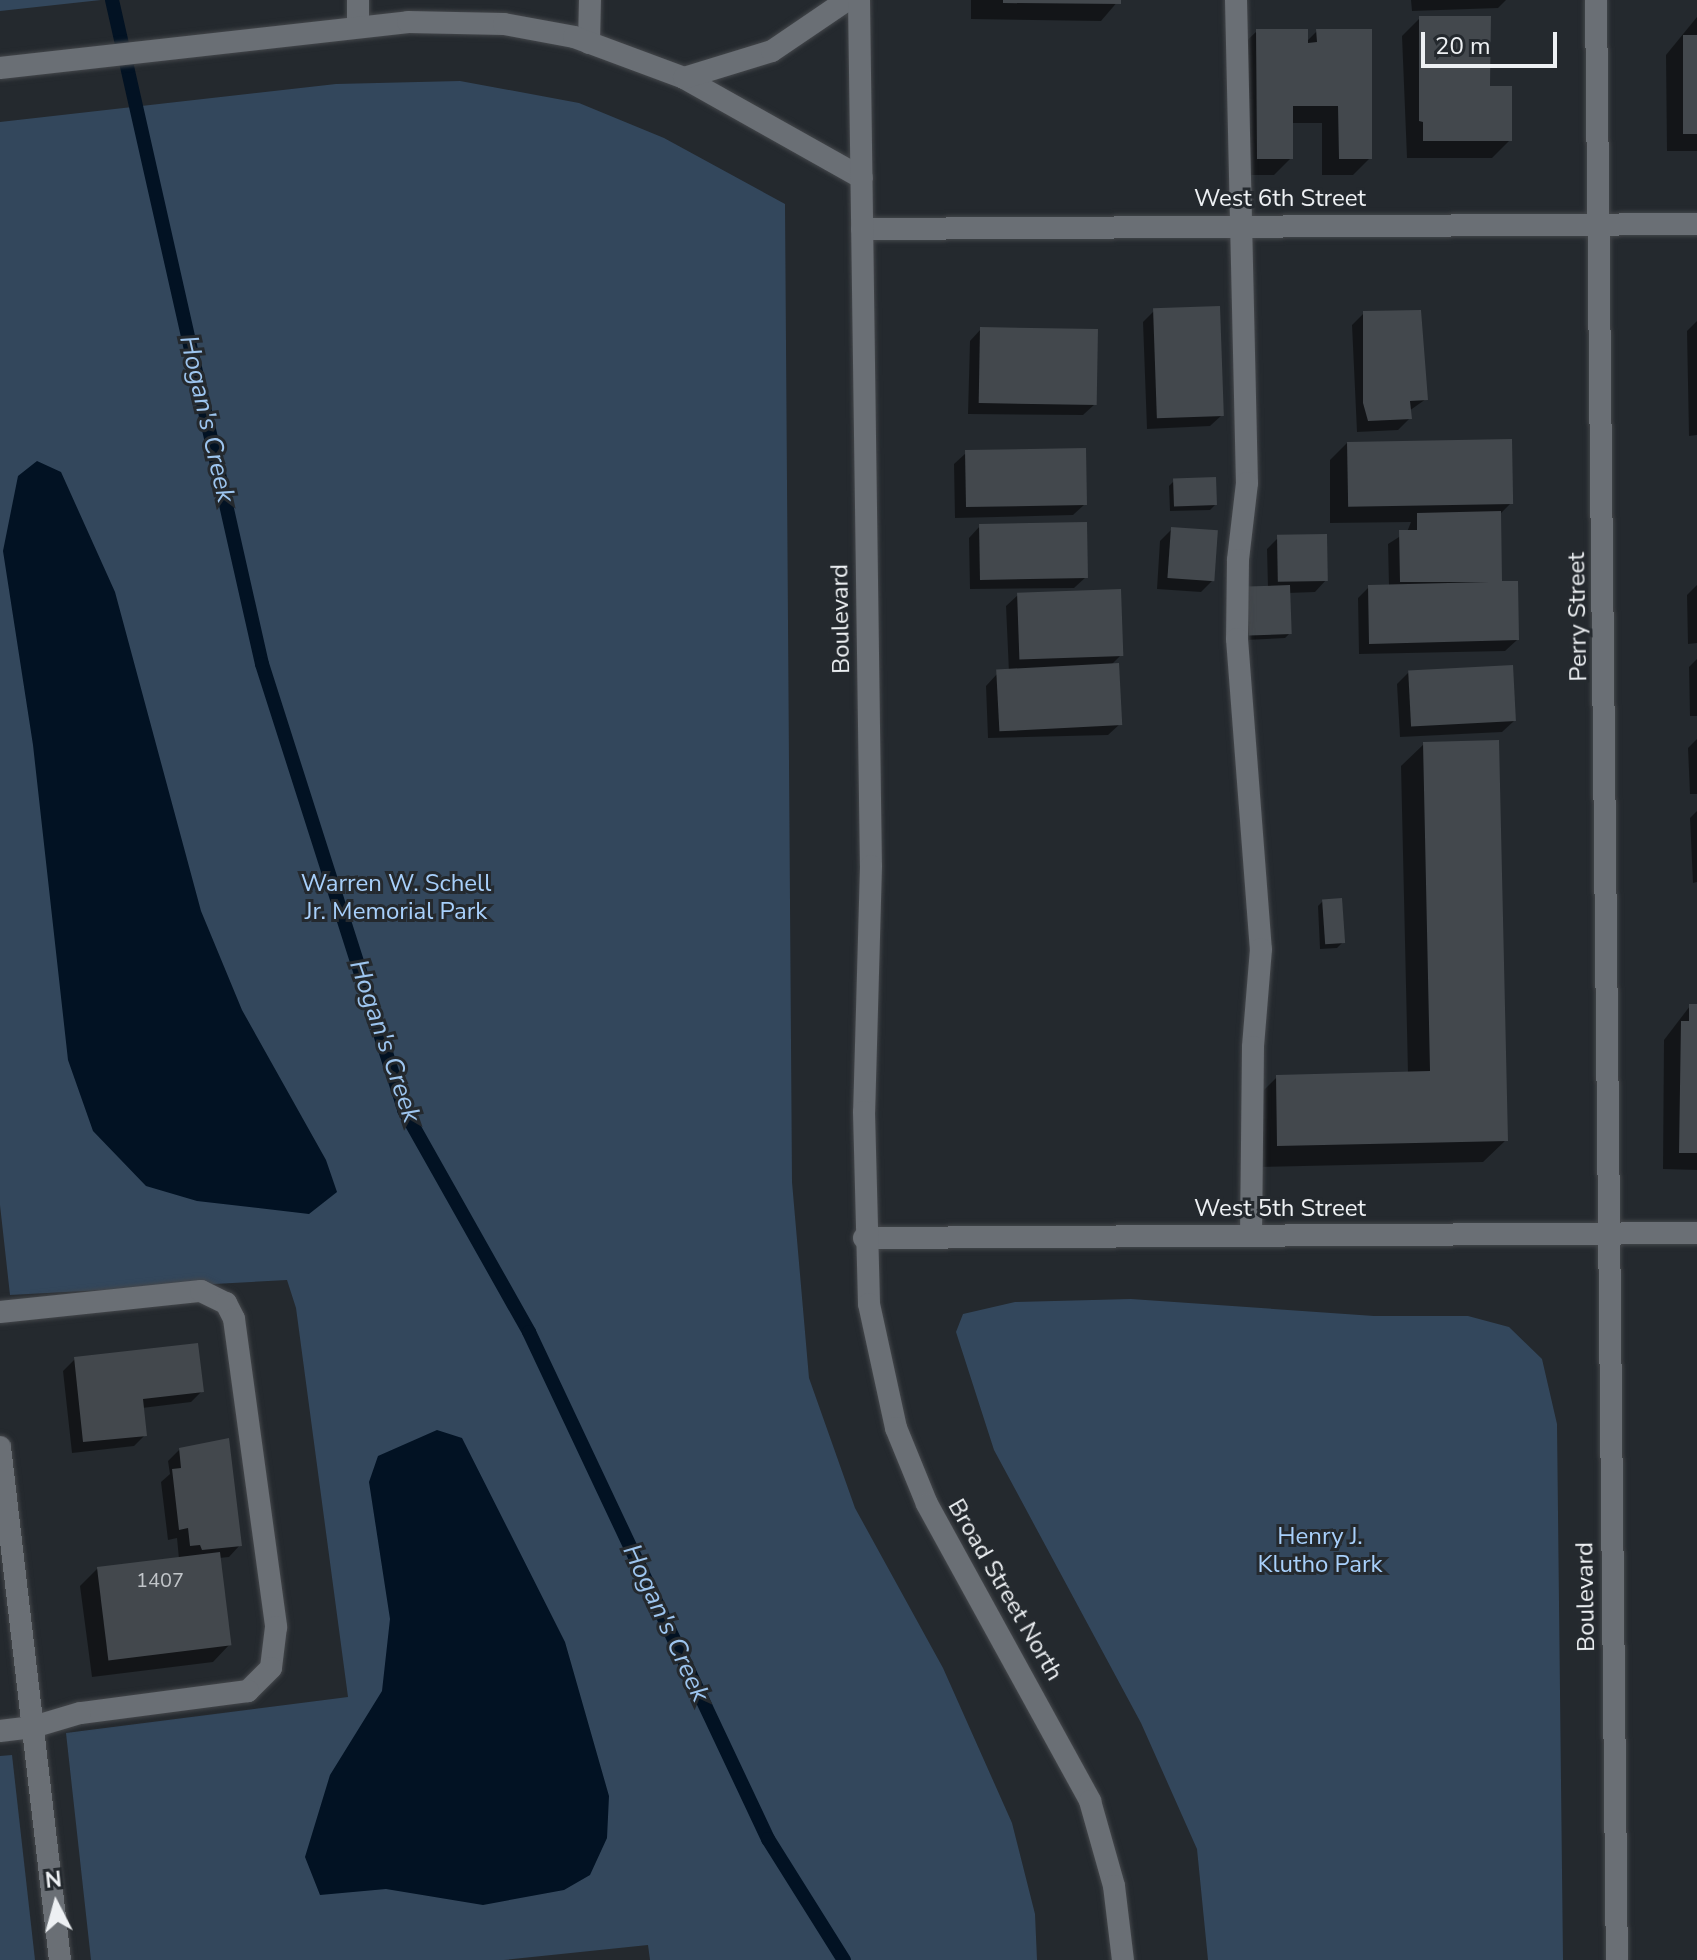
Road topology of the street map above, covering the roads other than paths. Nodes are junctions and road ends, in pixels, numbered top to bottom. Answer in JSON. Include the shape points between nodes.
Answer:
{"nodes":[{"id":1,"x":358,"y":0,"type":"edge"},
{"id":2,"x":590,"y":0,"type":"edge"},
{"id":3,"x":847,"y":0,"type":"edge"},
{"id":4,"x":859,"y":0,"type":"edge"},
{"id":5,"x":1236,"y":0,"type":"edge"},
{"id":6,"x":1596,"y":0,"type":"edge"},
{"id":7,"x":358,"y":27,"type":"junction"},
{"id":8,"x":589,"y":43,"type":"junction"},
{"id":9,"x":0,"y":68,"type":"edge"},
{"id":10,"x":684,"y":78,"type":"junction"},
{"id":11,"x":862,"y":178,"type":"junction"},
{"id":12,"x":1697,"y":224,"type":"edge"},
{"id":13,"x":1239,"y":225,"type":"junction"},
{"id":14,"x":1600,"y":226,"type":"junction"},
{"id":15,"x":862,"y":229,"type":"junction"},
{"id":16,"x":1607,"y":1233,"type":"junction"},
{"id":17,"x":1697,"y":1233,"type":"edge"},
{"id":18,"x":1251,"y":1235,"type":"junction"},
{"id":19,"x":864,"y":1238,"type":"junction"},
{"id":20,"x":0,"y":1312,"type":"edge"},
{"id":21,"x":0,"y":1447,"type":"edge"},
{"id":22,"x":33,"y":1727,"type":"junction"},
{"id":23,"x":0,"y":1731,"type":"edge"},
{"id":24,"x":60,"y":1960,"type":"edge"},
{"id":25,"x":1123,"y":1960,"type":"edge"},
{"id":26,"x":1617,"y":1960,"type":"edge"}],
"edges":[{"from":1,"to":7,"type":"street"},
{"from":2,"to":8,"type":"street"},
{"from":3,"to":10,"type":"street","via":[[772,51]]},
{"from":4,"to":11,"type":"street","name":"Boulevard"},
{"from":5,"to":13,"type":"street"},
{"from":6,"to":14,"type":"street","name":"Perry Street"},
{"from":7,"to":8,"type":"street","via":[[504,24]]},
{"from":7,"to":9,"type":"street"},
{"from":8,"to":10,"type":"street"},
{"from":10,"to":11,"type":"street"},
{"from":11,"to":15,"type":"street","name":"Boulevard"},
{"from":12,"to":14,"type":"street","name":"West 6th Street"},
{"from":13,"to":14,"type":"street","name":"West 6th Street"},
{"from":13,"to":15,"type":"street","name":"West 6th Street"},
{"from":13,"to":18,"type":"street","via":[[1247,483],[1238,560],[1237,639],[1261,949],[1253,1047]]},
{"from":14,"to":16,"type":"street","name":"Perry Street"},
{"from":15,"to":19,"type":"street","name":"Boulevard","via":[[871,866]]},
{"from":16,"to":17,"type":"street","name":"West 5th Street"},
{"from":16,"to":18,"type":"street","name":"West 5th Street"},
{"from":16,"to":26,"type":"street","name":"Boulevard"},
{"from":18,"to":19,"type":"street","name":"West 5th Street"},
{"from":19,"to":25,"type":"street","name":"Broad Street North","via":[[869,1304],[896,1428],[927,1504],[1090,1801],[1114,1886]]},
{"from":20,"to":22,"type":"street","via":[[201,1291],[226,1303],[234,1319],[276,1627],[271,1668],[248,1691],[80,1713]]},
{"from":21,"to":22,"type":"street"},
{"from":22,"to":23,"type":"street"},
{"from":22,"to":24,"type":"street"}]}
